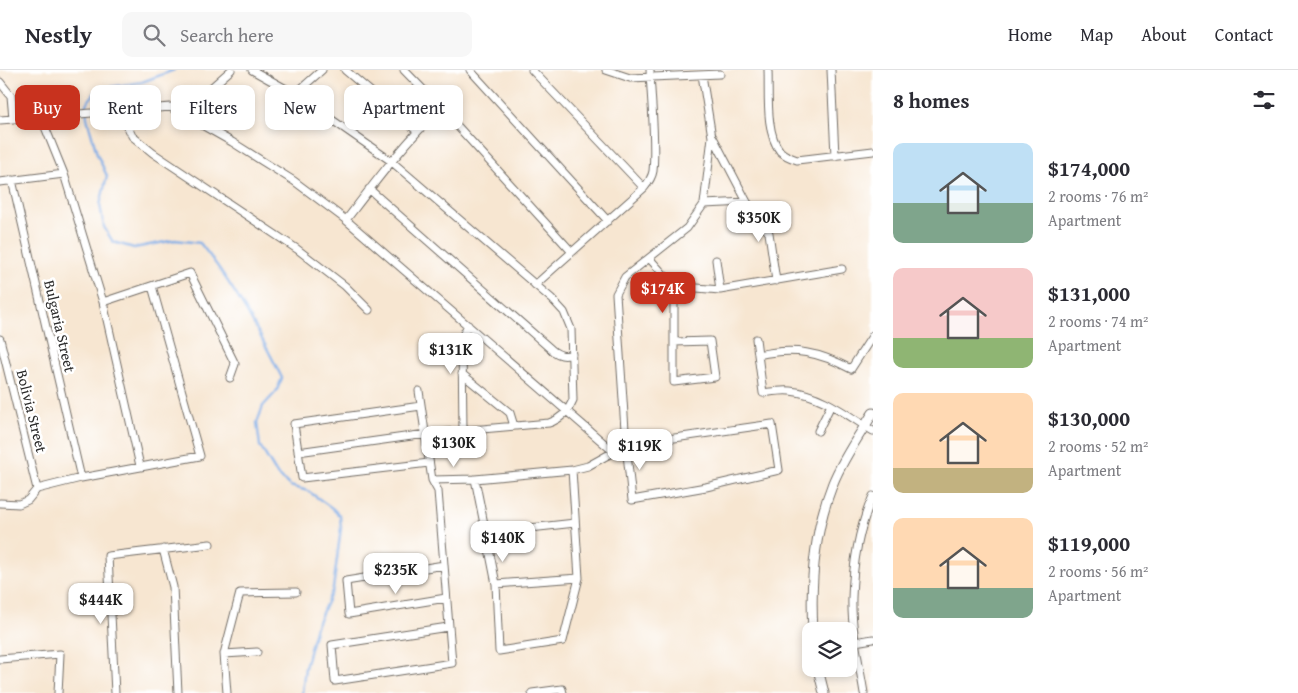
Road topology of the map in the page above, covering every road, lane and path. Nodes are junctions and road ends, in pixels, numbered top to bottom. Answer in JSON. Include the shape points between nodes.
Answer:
{"nodes":[{"id":1,"x":231,"y":70,"type":"edge"},
{"id":2,"x":252,"y":70,"type":"edge"},
{"id":3,"x":322,"y":70,"type":"edge"},
{"id":4,"x":345,"y":70,"type":"edge"},
{"id":5,"x":404,"y":70,"type":"edge"},
{"id":6,"x":470,"y":70,"type":"edge"},
{"id":7,"x":532,"y":70,"type":"edge"},
{"id":8,"x":606,"y":70,"type":"edge"},
{"id":9,"x":768,"y":70,"type":"edge"},
{"id":10,"x":831,"y":70,"type":"edge"},
{"id":11,"x":650,"y":73,"type":"edge"},
{"id":12,"x":720,"y":74,"type":"dead end"},
{"id":13,"x":702,"y":75,"type":"junction"},
{"id":14,"x":0,"y":82,"type":"edge"},
{"id":15,"x":214,"y":85,"type":"edge"},
{"id":16,"x":279,"y":85,"type":"edge"},
{"id":17,"x":305,"y":85,"type":"edge"},
{"id":18,"x":419,"y":85,"type":"edge"},
{"id":19,"x":13,"y":119,"type":"joint"},
{"id":20,"x":0,"y":120,"type":"edge"},
{"id":21,"x":334,"y":121,"type":"edge"},
{"id":22,"x":46,"y":130,"type":"edge"},
{"id":23,"x":129,"y":130,"type":"edge"},
{"id":24,"x":211,"y":130,"type":"edge"},
{"id":25,"x":461,"y":130,"type":"edge"},
{"id":26,"x":417,"y":131,"type":"joint"},
{"id":27,"x":712,"y":136,"type":"junction"},
{"id":28,"x":873,"y":151,"type":"edge"},
{"id":29,"x":836,"y":156,"type":"junction"},
{"id":30,"x":391,"y":161,"type":"junction"},
{"id":31,"x":64,"y":174,"type":"junction"},
{"id":32,"x":12,"y":180,"type":"junction"},
{"id":33,"x":0,"y":182,"type":"edge"},
{"id":34,"x":644,"y":188,"type":"junction"},
{"id":35,"x":369,"y":189,"type":"junction"},
{"id":36,"x":747,"y":202,"type":"junction"},
{"id":37,"x":704,"y":204,"type":"junction"},
{"id":38,"x":346,"y":220,"type":"junction"},
{"id":39,"x":608,"y":221,"type":"junction"},
{"id":40,"x":571,"y":251,"type":"junction"},
{"id":41,"x":649,"y":258,"type":"junction"},
{"id":42,"x":716,"y":260,"type":"dead end"},
{"id":43,"x":842,"y":269,"type":"dead end"},
{"id":44,"x":776,"y":281,"type":"junction"},
{"id":45,"x":535,"y":285,"type":"junction"},
{"id":46,"x":152,"y":286,"type":"junction"},
{"id":47,"x":674,"y":286,"type":"junction"},
{"id":48,"x":720,"y":290,"type":"junction"},
{"id":49,"x":103,"y":302,"type":"junction"},
{"id":50,"x":368,"y":310,"type":"dead end"},
{"id":51,"x":468,"y":325,"type":"junction"},
{"id":52,"x":873,"y":335,"type":"edge"},
{"id":53,"x":0,"y":339,"type":"edge"},
{"id":54,"x":756,"y":339,"type":"dead end"},
{"id":55,"x":674,"y":342,"type":"junction"},
{"id":56,"x":572,"y":354,"type":"junction"},
{"id":57,"x":758,"y":354,"type":"junction"},
{"id":58,"x":462,"y":374,"type":"junction"},
{"id":59,"x":230,"y":378,"type":"dead end"},
{"id":60,"x":419,"y":391,"type":"dead end"},
{"id":61,"x":831,"y":405,"type":"junction"},
{"id":62,"x":421,"y":406,"type":"junction"},
{"id":63,"x":568,"y":411,"type":"junction"},
{"id":64,"x":873,"y":413,"type":"edge"},
{"id":65,"x":514,"y":426,"type":"junction"},
{"id":66,"x":869,"y":428,"type":"edge"},
{"id":67,"x":463,"y":431,"type":"junction"},
{"id":68,"x":818,"y":431,"type":"dead end"},
{"id":69,"x":426,"y":434,"type":"junction"},
{"id":70,"x":626,"y":445,"type":"junction"},
{"id":71,"x":298,"y":452,"type":"junction"},
{"id":72,"x":614,"y":452,"type":"junction"},
{"id":73,"x":429,"y":463,"type":"junction"},
{"id":74,"x":140,"y":466,"type":"junction"},
{"id":75,"x":572,"y":470,"type":"junction"},
{"id":76,"x":81,"y":478,"type":"junction"},
{"id":77,"x":476,"y":479,"type":"junction"},
{"id":78,"x":432,"y":480,"type":"junction"},
{"id":79,"x":37,"y":489,"type":"junction"},
{"id":80,"x":873,"y":496,"type":"edge"},
{"id":81,"x":0,"y":503,"type":"edge"},
{"id":82,"x":575,"y":523,"type":"junction"},
{"id":83,"x":485,"y":532,"type":"junction"},
{"id":84,"x":210,"y":544,"type":"dead end"},
{"id":85,"x":163,"y":549,"type":"junction"},
{"id":86,"x":444,"y":565,"type":"junction"},
{"id":87,"x":579,"y":578,"type":"junction"},
{"id":88,"x":496,"y":584,"type":"junction"},
{"id":89,"x":296,"y":592,"type":"dead end"},
{"id":90,"x":446,"y":598,"type":"junction"},
{"id":91,"x":813,"y":622,"type":"edge"},
{"id":92,"x":852,"y":622,"type":"edge"},
{"id":93,"x":448,"y":627,"type":"junction"},
{"id":94,"x":873,"y":639,"type":"edge"},
{"id":95,"x":857,"y":641,"type":"edge"},
{"id":96,"x":257,"y":652,"type":"dead end"},
{"id":97,"x":224,"y":654,"type":"junction"},
{"id":98,"x":0,"y":659,"type":"edge"},
{"id":99,"x":857,"y":663,"type":"edge"},
{"id":100,"x":820,"y":677,"type":"edge"},
{"id":101,"x":58,"y":693,"type":"edge"},
{"id":102,"x":115,"y":693,"type":"edge"},
{"id":103,"x":178,"y":693,"type":"edge"},
{"id":104,"x":227,"y":693,"type":"edge"},
{"id":105,"x":532,"y":693,"type":"edge"},
{"id":106,"x":563,"y":693,"type":"edge"},
{"id":107,"x":824,"y":693,"type":"edge"},
{"id":108,"x":864,"y":693,"type":"edge"}],
"edges":[{"from":1,"to":15,"type":"street"},
{"from":2,"to":16,"type":"street"},
{"from":3,"to":17,"type":"street"},
{"from":4,"to":26,"type":"street"},
{"from":5,"to":18,"type":"street"},
{"from":6,"to":39,"type":"street"},
{"from":7,"to":34,"type":"street"},
{"from":8,"to":11,"type":"street","via":[[630,78]]},
{"from":9,"to":29,"type":"street","via":[[771,126],[781,151],[797,160]]},
{"from":10,"to":29,"type":"street"},
{"from":11,"to":13,"type":"street"},
{"from":11,"to":34,"type":"street","via":[[653,172]]},
{"from":12,"to":13,"type":"street"},
{"from":13,"to":27,"type":"street"},
{"from":14,"to":19,"type":"street","via":[[11,96]]},
{"from":19,"to":20,"type":"street"},
{"from":21,"to":30,"type":"street"},
{"from":22,"to":31,"type":"street"},
{"from":23,"to":50,"type":"street","via":[[146,147],[305,255],[345,286]]},
{"from":24,"to":38,"type":"street","via":[[294,181]]},
{"from":25,"to":40,"type":"street"},
{"from":26,"to":30,"type":"street"},
{"from":27,"to":36,"type":"street"},
{"from":27,"to":37,"type":"street"},
{"from":28,"to":29,"type":"street"},
{"from":30,"to":35,"type":"street"},
{"from":30,"to":45,"type":"street"},
{"from":31,"to":32,"type":"street"},
{"from":31,"to":49,"type":"street"},
{"from":32,"to":33,"type":"street"},
{"from":32,"to":76,"type":"street","name":"Bulgaria Street"},
{"from":34,"to":39,"type":"street"},
{"from":35,"to":38,"type":"street"},
{"from":35,"to":56,"type":"street","via":[[553,351],[566,356]]},
{"from":36,"to":37,"type":"street"},
{"from":36,"to":44,"type":"street","via":[[769,233]]},
{"from":37,"to":41,"type":"street","via":[[686,228]]},
{"from":38,"to":51,"type":"street"},
{"from":39,"to":40,"type":"street"},
{"from":40,"to":45,"type":"street"},
{"from":41,"to":47,"type":"street"},
{"from":41,"to":70,"type":"street","via":[[625,277],[616,294]]},
{"from":42,"to":48,"type":"street"},
{"from":43,"to":44,"type":"street"},
{"from":44,"to":48,"type":"street"},
{"from":45,"to":56,"type":"street","via":[[568,319]]},
{"from":46,"to":49,"type":"street"},
{"from":46,"to":59,"type":"street","via":[[190,273],[234,364]]},
{"from":46,"to":74,"type":"street","via":[[200,456]]},
{"from":47,"to":48,"type":"street"},
{"from":47,"to":55,"type":"street"},
{"from":49,"to":74,"type":"street"},
{"from":51,"to":58,"type":"street","via":[[462,342]]},
{"from":51,"to":63,"type":"street"},
{"from":52,"to":57,"type":"street","via":[[851,369],[831,358],[804,352],[780,350]]},
{"from":53,"to":79,"type":"street","name":"Bolivia Street"},
{"from":54,"to":57,"type":"street"},
{"from":55,"to":55,"type":"street","via":[[674,382],[715,378],[710,341]]},
{"from":56,"to":63,"type":"street","via":[[573,400]]},
{"from":57,"to":61,"type":"street","via":[[763,393],[789,391],[810,395]]},
{"from":58,"to":65,"type":"street","via":[[510,413]]},
{"from":58,"to":67,"type":"street"},
{"from":60,"to":62,"type":"street"},
{"from":61,"to":66,"type":"street"},
{"from":61,"to":68,"type":"street"},
{"from":62,"to":69,"type":"street"},
{"from":62,"to":71,"type":"street","via":[[294,424]]},
{"from":63,"to":65,"type":"street","via":[[549,423]]},
{"from":63,"to":72,"type":"street"},
{"from":64,"to":66,"type":"street"},
{"from":65,"to":67,"type":"street"},
{"from":66,"to":91,"type":"street","via":[[848,453],[822,516],[813,560]]},
{"from":67,"to":69,"type":"street"},
{"from":69,"to":71,"type":"street"},
{"from":69,"to":73,"type":"street"},
{"from":70,"to":70,"type":"street","via":[[772,424],[779,470],[632,500]]},
{"from":70,"to":72,"type":"street"},
{"from":71,"to":73,"type":"street","via":[[302,478]]},
{"from":72,"to":75,"type":"street","via":[[588,466]]},
{"from":73,"to":78,"type":"street"},
{"from":74,"to":76,"type":"street"},
{"from":75,"to":77,"type":"street"},
{"from":75,"to":82,"type":"street"},
{"from":76,"to":79,"type":"street"},
{"from":77,"to":78,"type":"street"},
{"from":77,"to":83,"type":"street"},
{"from":78,"to":86,"type":"street","via":[[438,491]]},
{"from":79,"to":81,"type":"street","via":[[28,500],[18,504]]},
{"from":80,"to":92,"type":"street","via":[[857,550]]},
{"from":82,"to":83,"type":"street"},
{"from":82,"to":87,"type":"street"},
{"from":83,"to":88,"type":"street"},
{"from":84,"to":85,"type":"street"},
{"from":85,"to":102,"type":"street","via":[[108,556]]},
{"from":85,"to":103,"type":"street","via":[[174,587]]},
{"from":86,"to":90,"type":"street"},
{"from":86,"to":90,"type":"street","via":[[346,581],[349,614]]},
{"from":87,"to":88,"type":"street"},
{"from":87,"to":88,"type":"street","via":[[563,641],[499,651]]},
{"from":89,"to":97,"type":"street","via":[[240,593]]},
{"from":90,"to":93,"type":"street"},
{"from":93,"to":93,"type":"street","via":[[452,663],[335,680],[332,646]]},
{"from":94,"to":95,"type":"street"},
{"from":96,"to":97,"type":"street"},
{"from":97,"to":104,"type":"street"},
{"from":98,"to":101,"type":"street","via":[[60,654]]},
{"from":99,"to":108,"type":"street"},
{"from":100,"to":107,"type":"street"},
{"from":105,"to":106,"type":"street","via":[[562,689]]}]}
